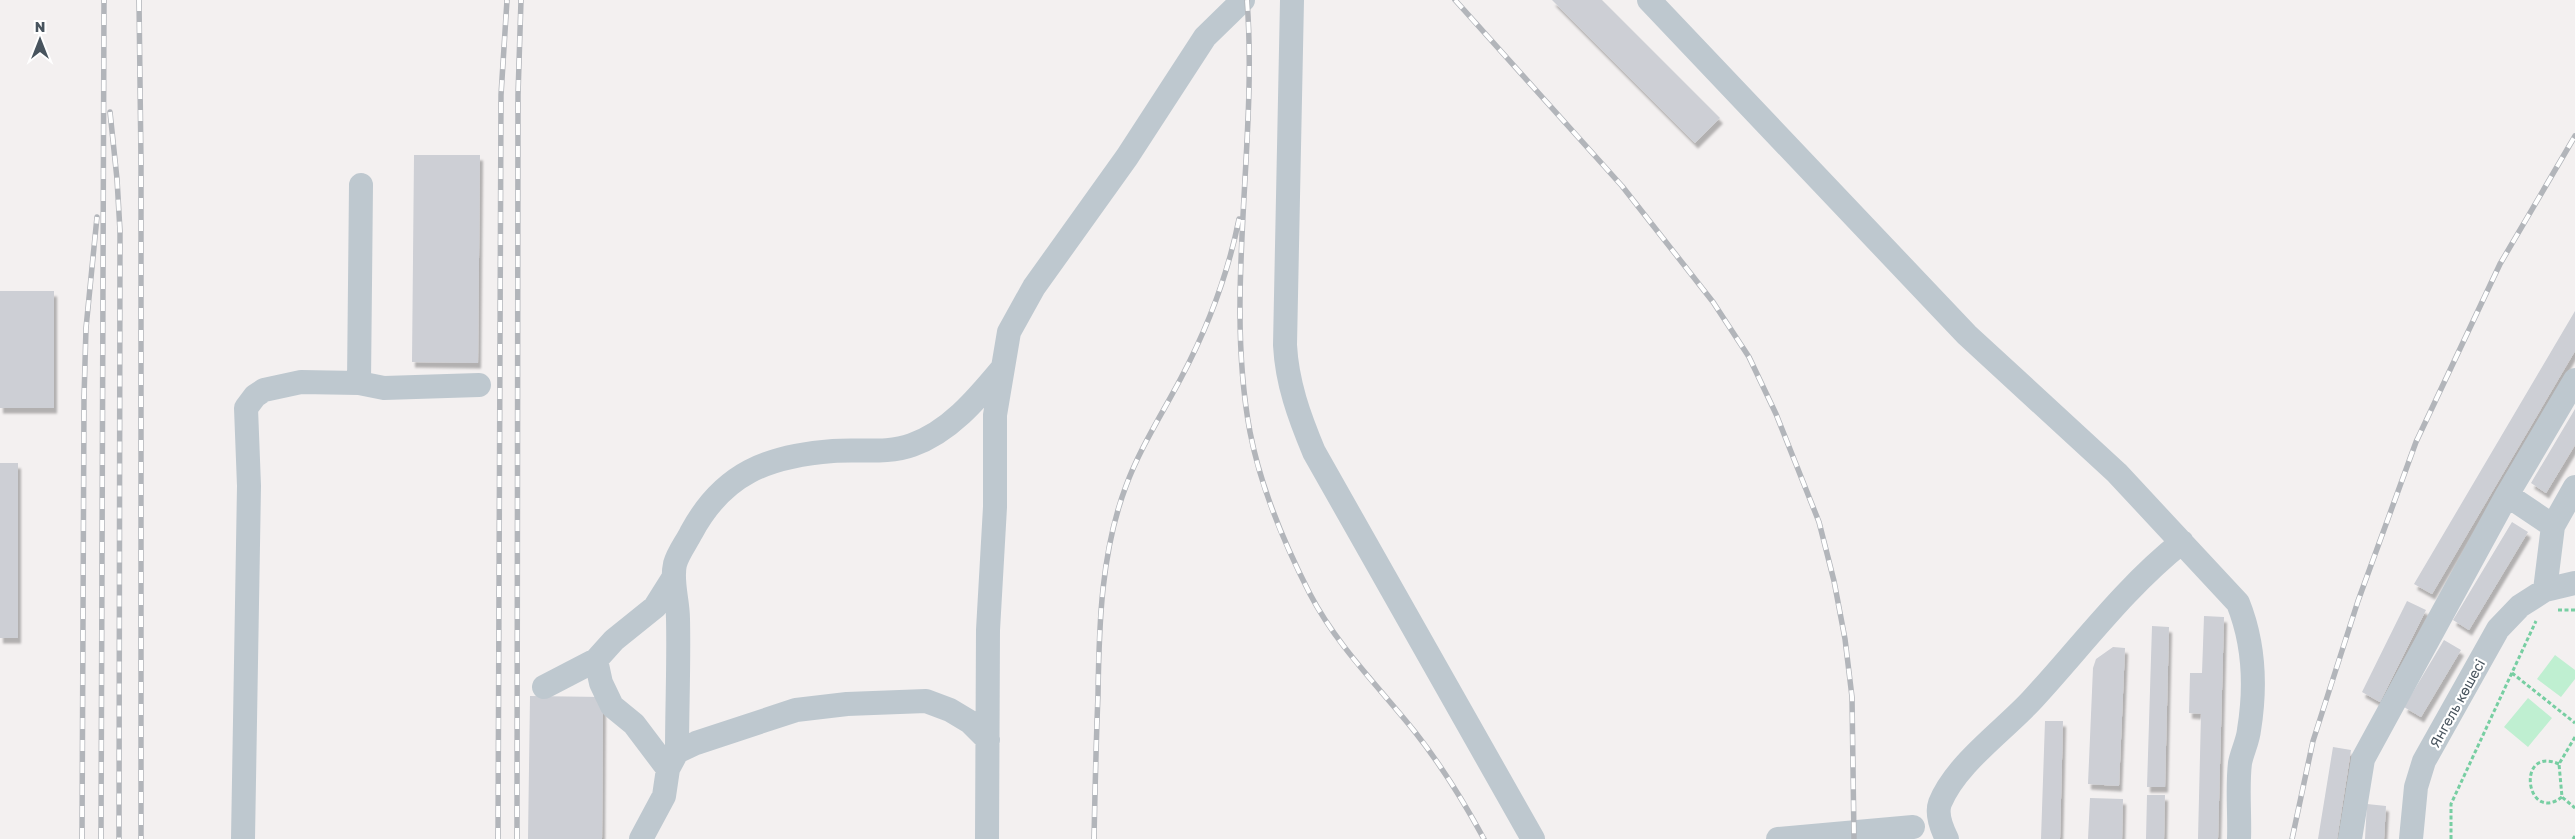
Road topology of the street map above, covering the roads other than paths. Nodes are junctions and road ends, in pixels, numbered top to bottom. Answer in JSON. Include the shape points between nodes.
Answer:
{"nodes":[{"id":1,"x":1243,"y":0,"type":"edge"},
{"id":2,"x":1292,"y":0,"type":"edge"},
{"id":3,"x":1648,"y":0,"type":"edge"},
{"id":4,"x":361,"y":185,"type":"dead end"},
{"id":5,"x":1001,"y":370,"type":"junction"},
{"id":6,"x":2575,"y":380,"type":"edge"},
{"id":7,"x":359,"y":383,"type":"junction"},
{"id":8,"x":479,"y":385,"type":"dead end"},
{"id":9,"x":2575,"y":487,"type":"edge"},
{"id":10,"x":2507,"y":496,"type":"junction"},
{"id":11,"x":2553,"y":526,"type":"junction"},
{"id":12,"x":2182,"y":542,"type":"junction"},
{"id":13,"x":672,"y":580,"type":"junction"},
{"id":14,"x":2575,"y":583,"type":"edge"},
{"id":15,"x":2550,"y":600,"type":"junction"},
{"id":16,"x":596,"y":660,"type":"junction"},
{"id":17,"x":544,"y":687,"type":"dead end"},
{"id":18,"x":988,"y":740,"type":"junction"},
{"id":19,"x":672,"y":760,"type":"junction"},
{"id":20,"x":1939,"y":804,"type":"junction"},
{"id":21,"x":1908,"y":833,"type":"edge"},
{"id":22,"x":243,"y":839,"type":"edge"},
{"id":23,"x":641,"y":839,"type":"edge"},
{"id":24,"x":987,"y":839,"type":"edge"},
{"id":25,"x":1533,"y":839,"type":"edge"},
{"id":26,"x":1778,"y":839,"type":"edge"},
{"id":27,"x":1946,"y":839,"type":"edge"},
{"id":28,"x":2239,"y":839,"type":"edge"},
{"id":29,"x":2350,"y":839,"type":"edge"},
{"id":30,"x":2411,"y":839,"type":"edge"}],
"edges":[{"from":1,"to":5,"type":"street","via":[[1205,37],[1127,157],[1034,287],[1009,332]]},
{"from":2,"to":25,"type":"street","via":[[1284,345],[1295,406],[1314,452]]},
{"from":3,"to":12,"type":"street","via":[[1967,335],[2117,473]]},
{"from":4,"to":7,"type":"street"},
{"from":5,"to":13,"type":"street","via":[[942,431],[911,446],[801,455],[760,465],[724,487],[692,532],[676,561]]},
{"from":5,"to":18,"type":"street","via":[[995,415]]},
{"from":6,"to":10,"type":"street"},
{"from":7,"to":8,"type":"street","via":[[384,388]]},
{"from":7,"to":22,"type":"street","via":[[301,382],[264,390],[246,408],[249,486]]},
{"from":9,"to":11,"type":"street"},
{"from":10,"to":11,"type":"street"},
{"from":10,"to":29,"type":"street","via":[[2363,759]]},
{"from":11,"to":15,"type":"street"},
{"from":12,"to":20,"type":"street","via":[[2154,565],[2031,701],[1954,778]]},
{"from":12,"to":28,"type":"street","via":[[2238,603],[2247,626],[2253,688],[2249,731],[2240,763]]},
{"from":13,"to":16,"type":"street","via":[[654,607],[614,640]]},
{"from":13,"to":19,"type":"street","via":[[678,618]]},
{"from":14,"to":15,"type":"street","name":"Янгель көшесі"},
{"from":15,"to":30,"type":"street","name":"Янгель көшесі","via":[[2520,606],[2498,629],[2452,708],[2422,770],[2412,813]]},
{"from":16,"to":17,"type":"street"},
{"from":16,"to":19,"type":"street","via":[[601,683],[612,706]]},
{"from":18,"to":19,"type":"street","via":[[970,722],[950,710],[926,701],[901,700],[796,710],[696,743]]},
{"from":18,"to":24,"type":"street"},
{"from":19,"to":23,"type":"street","via":[[664,796]]},
{"from":20,"to":21,"type":"street"},
{"from":20,"to":27,"type":"street","via":[[1940,823]]},
{"from":21,"to":26,"type":"street"}]}
